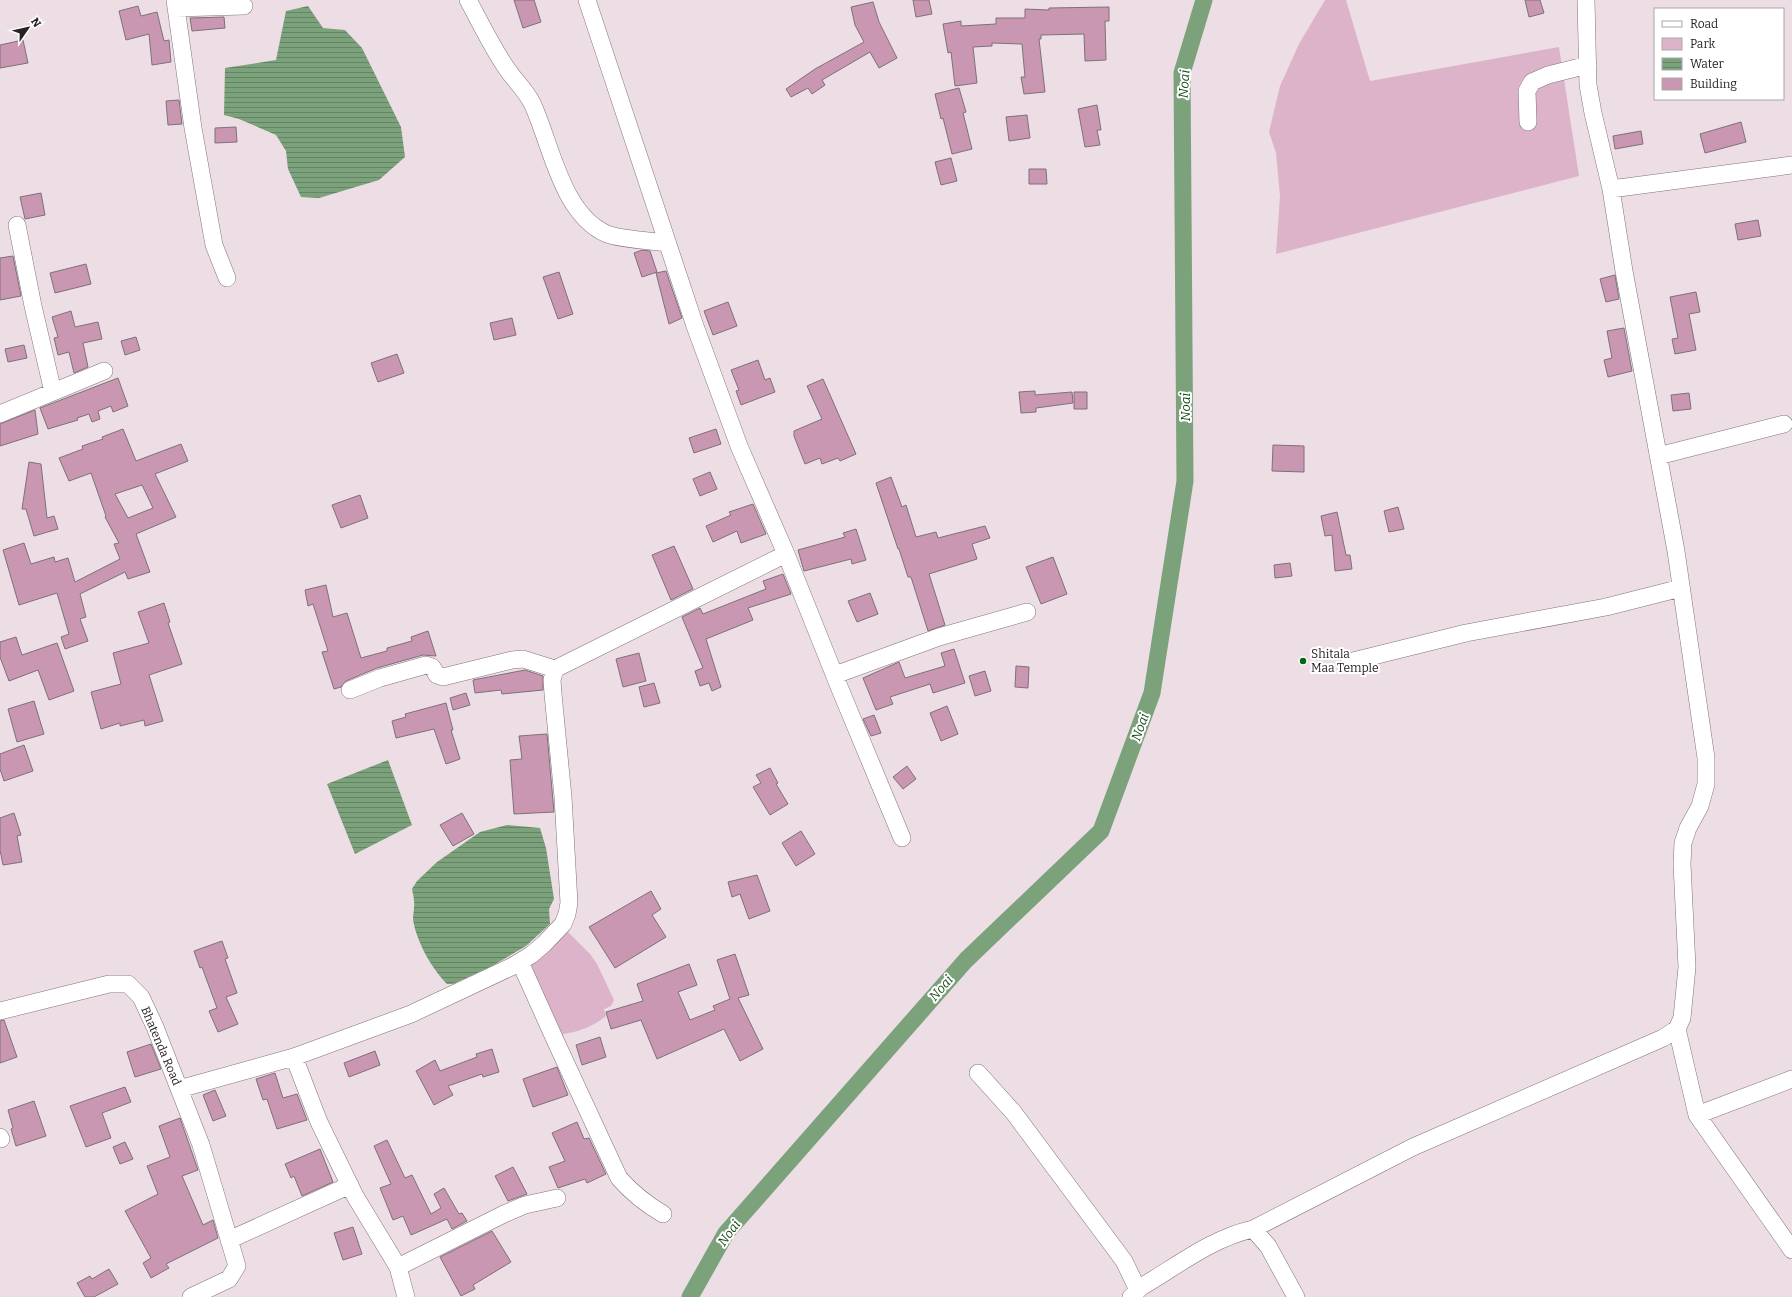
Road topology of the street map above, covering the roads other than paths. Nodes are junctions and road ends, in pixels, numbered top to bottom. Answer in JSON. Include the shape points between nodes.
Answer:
{"nodes":[{"id":1,"x":468,"y":0,"type":"edge"},
{"id":2,"x":587,"y":0,"type":"edge"},
{"id":3,"x":1586,"y":0,"type":"edge"},
{"id":4,"x":175,"y":4,"type":"edge"},
{"id":5,"x":244,"y":6,"type":"dead end"},
{"id":6,"x":1588,"y":65,"type":"junction"},
{"id":7,"x":1528,"y":122,"type":"dead end"},
{"id":8,"x":1792,"y":165,"type":"edge"},
{"id":9,"x":1611,"y":190,"type":"junction"},
{"id":10,"x":17,"y":225,"type":"dead end"},
{"id":11,"x":667,"y":242,"type":"junction"},
{"id":12,"x":227,"y":278,"type":"dead end"},
{"id":13,"x":104,"y":371,"type":"dead end"},
{"id":14,"x":52,"y":392,"type":"junction"},
{"id":15,"x":0,"y":414,"type":"edge"},
{"id":16,"x":1784,"y":424,"type":"dead end"},
{"id":17,"x":1658,"y":456,"type":"junction"},
{"id":18,"x":786,"y":554,"type":"junction"},
{"id":19,"x":1681,"y":588,"type":"junction"},
{"id":20,"x":1027,"y":612,"type":"dead end"},
{"id":21,"x":1349,"y":662,"type":"dead end"},
{"id":22,"x":555,"y":669,"type":"junction"},
{"id":23,"x":835,"y":675,"type":"junction"},
{"id":24,"x":350,"y":690,"type":"dead end"},
{"id":25,"x":902,"y":838,"type":"dead end"},
{"id":26,"x":520,"y":962,"type":"junction"},
{"id":27,"x":0,"y":1011,"type":"edge"},
{"id":28,"x":1677,"y":1029,"type":"junction"},
{"id":29,"x":294,"y":1057,"type":"junction"},
{"id":30,"x":978,"y":1073,"type":"dead end"},
{"id":31,"x":1792,"y":1079,"type":"edge"},
{"id":32,"x":179,"y":1089,"type":"junction"},
{"id":33,"x":1697,"y":1116,"type":"junction"},
{"id":34,"x":350,"y":1185,"type":"junction"},
{"id":35,"x":557,"y":1198,"type":"dead end"},
{"id":36,"x":663,"y":1214,"type":"dead end"},
{"id":37,"x":1253,"y":1229,"type":"junction"},
{"id":38,"x":229,"y":1240,"type":"junction"},
{"id":39,"x":1792,"y":1250,"type":"edge"},
{"id":40,"x":398,"y":1267,"type":"junction"},
{"id":41,"x":1139,"y":1293,"type":"edge"},
{"id":42,"x":191,"y":1297,"type":"edge"},
{"id":43,"x":406,"y":1297,"type":"edge"},
{"id":44,"x":1296,"y":1297,"type":"edge"}],
"edges":[{"from":1,"to":11,"type":"street","via":[[506,68],[531,101],[551,157],[581,213],[609,235]]},
{"from":2,"to":11,"type":"street"},
{"from":3,"to":6,"type":"street"},
{"from":4,"to":5,"type":"street"},
{"from":4,"to":12,"type":"street","via":[[193,128],[214,245]]},
{"from":6,"to":7,"type":"street","via":[[1548,75],[1532,82],[1528,91]]},
{"from":6,"to":9,"type":"street","via":[[1588,85],[1593,113]]},
{"from":8,"to":9,"type":"street"},
{"from":9,"to":17,"type":"street"},
{"from":10,"to":14,"type":"street"},
{"from":11,"to":18,"type":"street","via":[[739,446]]},
{"from":13,"to":14,"type":"street"},
{"from":14,"to":15,"type":"street"},
{"from":16,"to":17,"type":"street"},
{"from":17,"to":19,"type":"street"},
{"from":18,"to":22,"type":"street"},
{"from":18,"to":23,"type":"street"},
{"from":19,"to":21,"type":"street","via":[[1583,612],[1466,633]]},
{"from":19,"to":28,"type":"street","via":[[1706,758],[1706,784],[1700,806],[1683,843],[1687,967],[1682,1018]]},
{"from":20,"to":23,"type":"street","via":[[939,637]]},
{"from":22,"to":24,"type":"street","via":[[523,659],[443,677],[426,665],[380,678]]},
{"from":22,"to":26,"type":"street","via":[[552,680],[563,797],[569,903],[563,924],[544,944]]},
{"from":23,"to":25,"type":"street"},
{"from":26,"to":29,"type":"street","via":[[411,1014]]},
{"from":26,"to":36,"type":"street","via":[[619,1178],[631,1192]]},
{"from":27,"to":32,"type":"street","name":"Bhatenda Road","via":[[109,984],[128,984],[141,997]]},
{"from":28,"to":33,"type":"street"},
{"from":28,"to":37,"type":"street","via":[[1663,1038],[1413,1147]]},
{"from":29,"to":32,"type":"street"},
{"from":29,"to":34,"type":"street","via":[[319,1122]]},
{"from":30,"to":41,"type":"street","via":[[1014,1113],[1119,1254]]},
{"from":31,"to":33,"type":"street"},
{"from":32,"to":38,"type":"street","name":"Bhatenda Road","via":[[200,1145]]},
{"from":33,"to":39,"type":"street"},
{"from":34,"to":38,"type":"street"},
{"from":34,"to":40,"type":"street"},
{"from":35,"to":40,"type":"street","via":[[525,1205],[504,1214]]},
{"from":37,"to":41,"type":"street","via":[[1218,1240]]},
{"from":37,"to":44,"type":"street","via":[[1268,1246]]},
{"from":38,"to":42,"type":"street","name":"Bhatenda Road","via":[[237,1266],[233,1274],[217,1286]]},
{"from":40,"to":43,"type":"street"}]}
